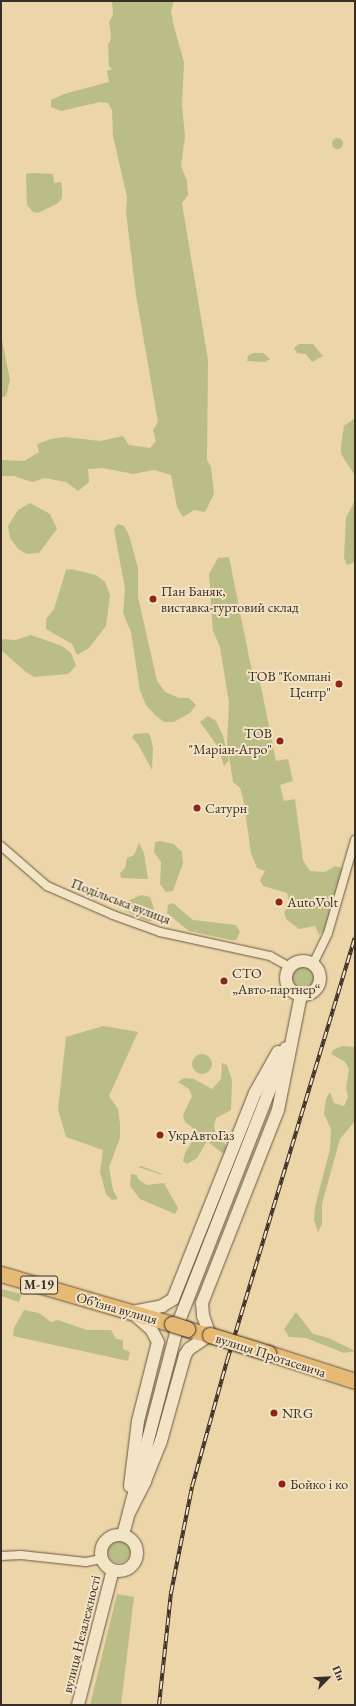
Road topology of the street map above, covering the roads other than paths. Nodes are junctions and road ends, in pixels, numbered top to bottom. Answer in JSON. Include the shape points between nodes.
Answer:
{"nodes":[{"id":1,"x":355,"y":840,"type":"edge"},
{"id":2,"x":1,"y":846,"type":"edge"},
{"id":3,"x":313,"y":964,"type":"junction"},
{"id":4,"x":290,"y":967,"type":"junction"},
{"id":5,"x":301,"y":995,"type":"junction"},
{"id":6,"x":294,"y":1026,"type":"junction"},
{"id":7,"x":1,"y":1274,"type":"edge"},
{"id":8,"x":132,"y":1312,"type":"junction"},
{"id":9,"x":187,"y":1329,"type":"joint"},
{"id":10,"x":210,"y":1335,"type":"junction"},
{"id":11,"x":355,"y":1381,"type":"edge"},
{"id":12,"x":128,"y":1513,"type":"junction"},
{"id":13,"x":123,"y":1535,"type":"junction"},
{"id":14,"x":1,"y":1556,"type":"edge"},
{"id":15,"x":102,"y":1559,"type":"junction"},
{"id":16,"x":113,"y":1570,"type":"junction"},
{"id":17,"x":78,"y":1705,"type":"edge"}],
"edges":[{"from":1,"to":3,"type":"street","via":[[328,932]]},
{"from":2,"to":4,"type":"street","name":"Подільська вулиця","via":[[47,886],[113,916],[160,932],[270,956]]},
{"from":3,"to":4,"type":"street","via":[[304,961]]},
{"from":3,"to":5,"type":"street","via":[[320,974],[319,985],[312,993]]},
{"from":4,"to":5,"type":"street","via":[[286,982],[292,991]]},
{"from":5,"to":6,"type":"street"},
{"from":6,"to":8,"type":"street","via":[[254,1094],[173,1299],[162,1306]]},
{"from":6,"to":10,"type":"street","via":[[278,1110],[202,1304],[202,1316]]},
{"from":6,"to":12,"type":"street","via":[[179,1321]]},
{"from":7,"to":8,"type":"highway","name":"Обʼїзна вулиця","number":"М-19"},
{"from":8,"to":9,"type":"highway","name":"Обʼїзна вулиця","number":"М-19","bridge":true},
{"from":8,"to":12,"type":"street","via":[[151,1329],[158,1342],[138,1421]]},
{"from":9,"to":10,"type":"highway","name":"вулиця Протасевича","number":"М-19"},
{"from":10,"to":11,"type":"highway","name":"вулиця Протасевича","number":"М-19","bridge":true},
{"from":10,"to":12,"type":"street","via":[[189,1349],[185,1355],[161,1441],[145,1481]]},
{"from":12,"to":13,"type":"street"},
{"from":13,"to":15,"type":"street","via":[[112,1536],[104,1543]]},
{"from":13,"to":16,"type":"street","via":[[136,1546],[136,1558],[130,1568]]},
{"from":14,"to":15,"type":"street","via":[[21,1555],[86,1562]]},
{"from":15,"to":16,"type":"street"},
{"from":16,"to":17,"type":"street","name":"вулиця Незалежності"}]}
